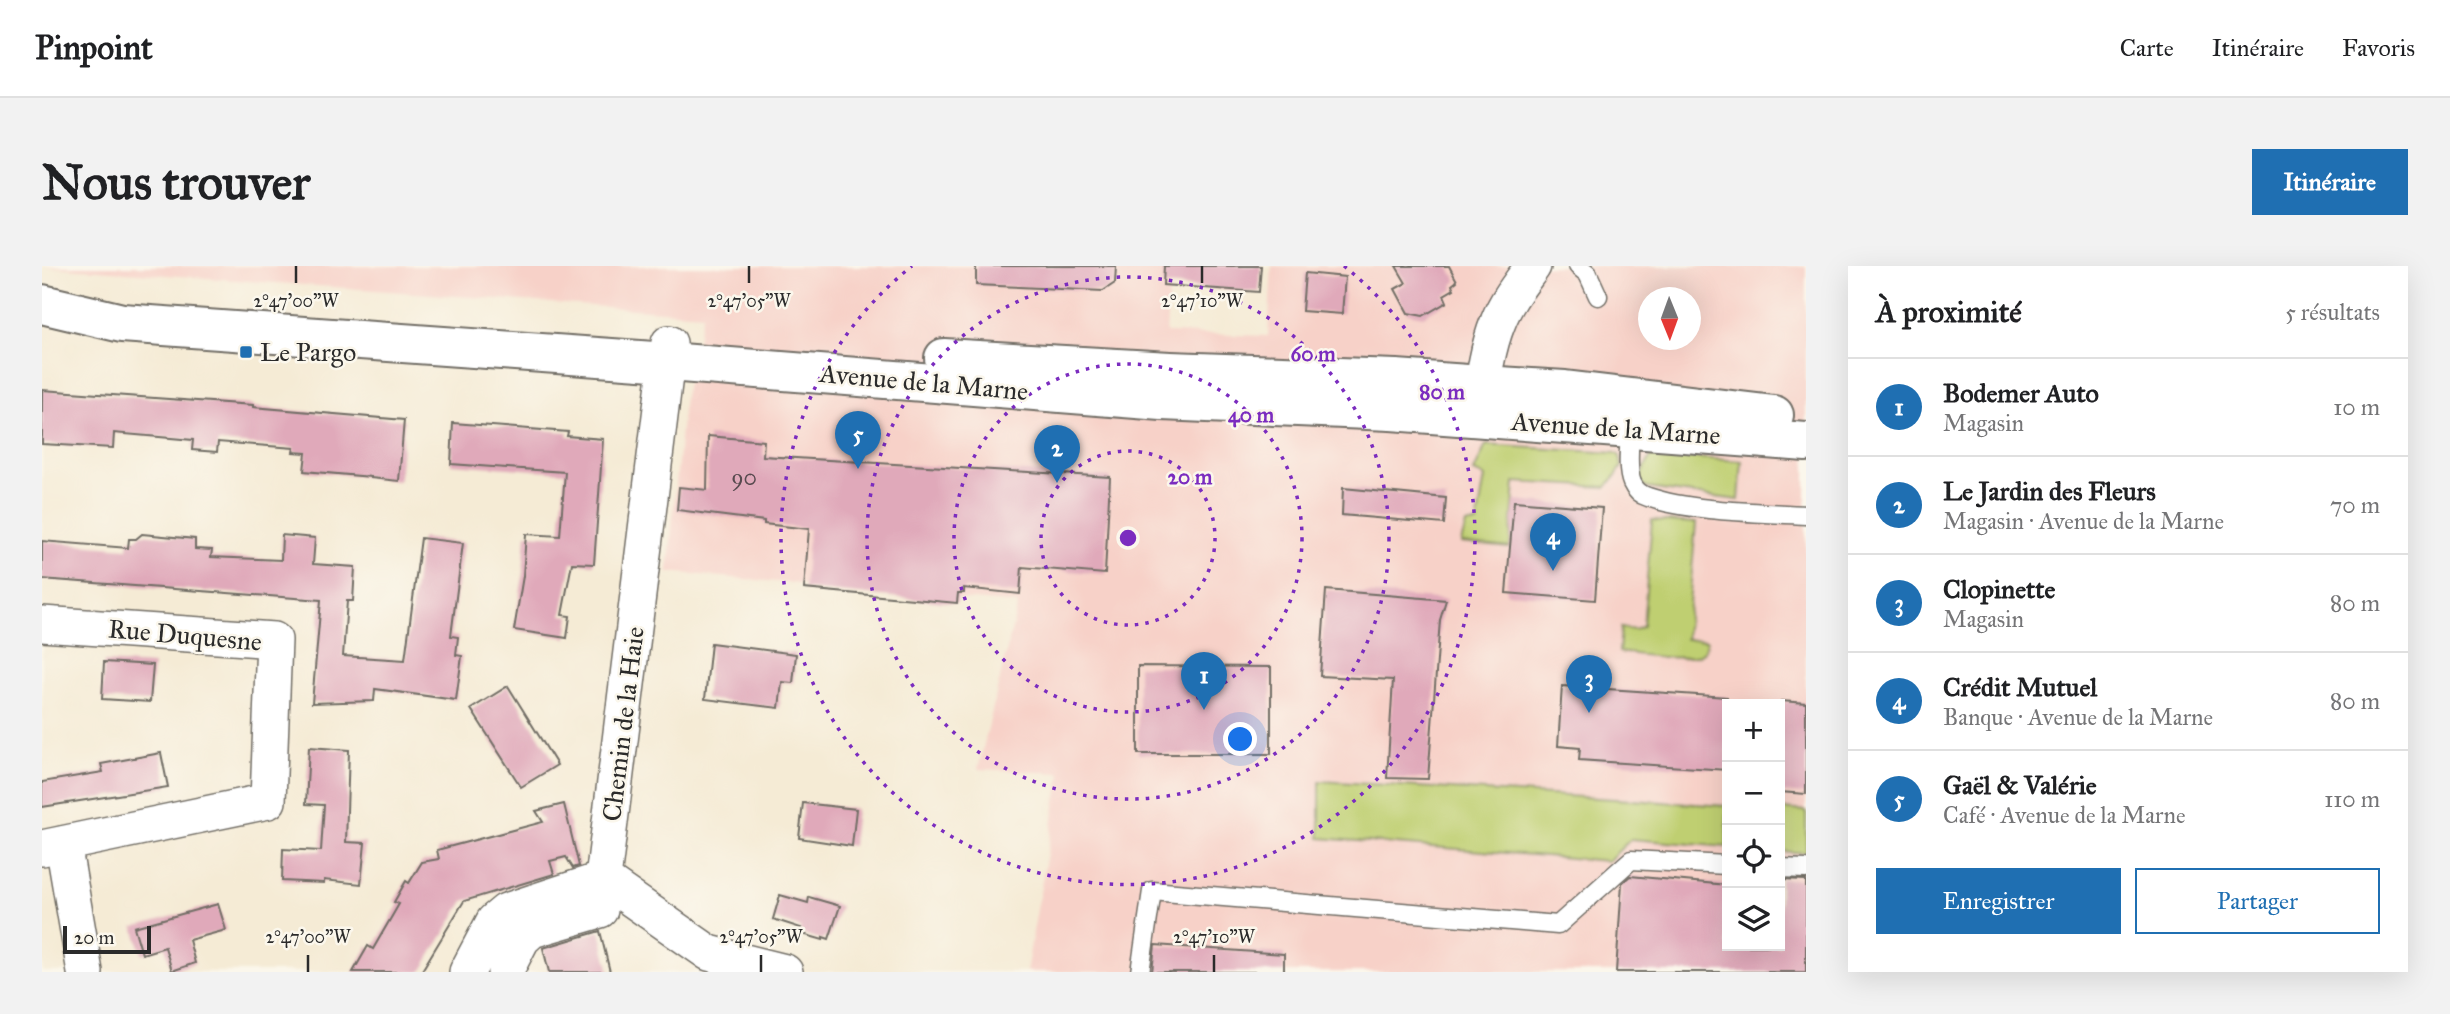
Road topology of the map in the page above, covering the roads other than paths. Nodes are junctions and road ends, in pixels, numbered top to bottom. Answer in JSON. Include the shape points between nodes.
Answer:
{"nodes":[{"id":1,"x":1533,"y":266,"type":"edge"},
{"id":2,"x":1578,"y":266,"type":"edge"},
{"id":3,"x":1598,"y":296,"type":"dead end"},
{"id":4,"x":44,"y":304,"type":"edge"},
{"id":5,"x":668,"y":352,"type":"junction"},
{"id":6,"x":1481,"y":401,"type":"junction"},
{"id":7,"x":1806,"y":418,"type":"edge"},
{"id":8,"x":1630,"y":428,"type":"junction"},
{"id":9,"x":1806,"y":442,"type":"edge"},
{"id":10,"x":1806,"y":515,"type":"edge"},
{"id":11,"x":42,"y":624,"type":"edge"},
{"id":12,"x":53,"y":846,"type":"edge"},
{"id":13,"x":1722,"y":865,"type":"edge"},
{"id":14,"x":1785,"y":868,"type":"edge"},
{"id":15,"x":1806,"y":869,"type":"edge"},
{"id":16,"x":601,"y":880,"type":"junction"},
{"id":17,"x":85,"y":972,"type":"edge"},
{"id":18,"x":467,"y":972,"type":"edge"},
{"id":19,"x":505,"y":972,"type":"edge"},
{"id":20,"x":785,"y":972,"type":"edge"},
{"id":21,"x":1140,"y":972,"type":"edge"}],
"edges":[{"from":1,"to":6,"type":"street","via":[[1497,324]]},
{"from":2,"to":3,"type":"lane","via":[[1588,274]]},
{"from":4,"to":5,"type":"main road","name":"Avenue de la Marne","via":[[122,323]]},
{"from":5,"to":6,"type":"main road","name":"Avenue de la Marne","via":[[1166,386],[1396,379]]},
{"from":5,"to":16,"type":"street","name":"Chemin de la Haie"},
{"from":6,"to":7,"type":"main road","name":"Avenue de la Marne","via":[[1565,390]]},
{"from":6,"to":8,"type":"main road","name":"Avenue de la Marne"},
{"from":8,"to":9,"type":"main road","name":"Avenue de la Marne"},
{"from":8,"to":10,"type":"lane","via":[[1631,481],[1646,497],[1729,510]]},
{"from":11,"to":12,"type":"street","name":"Rue Duquesne","via":[[274,640],[268,801]]},
{"from":12,"to":17,"type":"street"},
{"from":13,"to":21,"type":"lane","via":[[1631,860],[1558,925],[1152,891]]},
{"from":14,"to":15,"type":"lane"},
{"from":16,"to":18,"type":"street","via":[[506,911],[494,921]]},
{"from":16,"to":19,"type":"street","name":"Chemin de la Haie","via":[[600,910],[532,930],[522,939]]},
{"from":16,"to":20,"type":"street","via":[[709,953]]}]}
